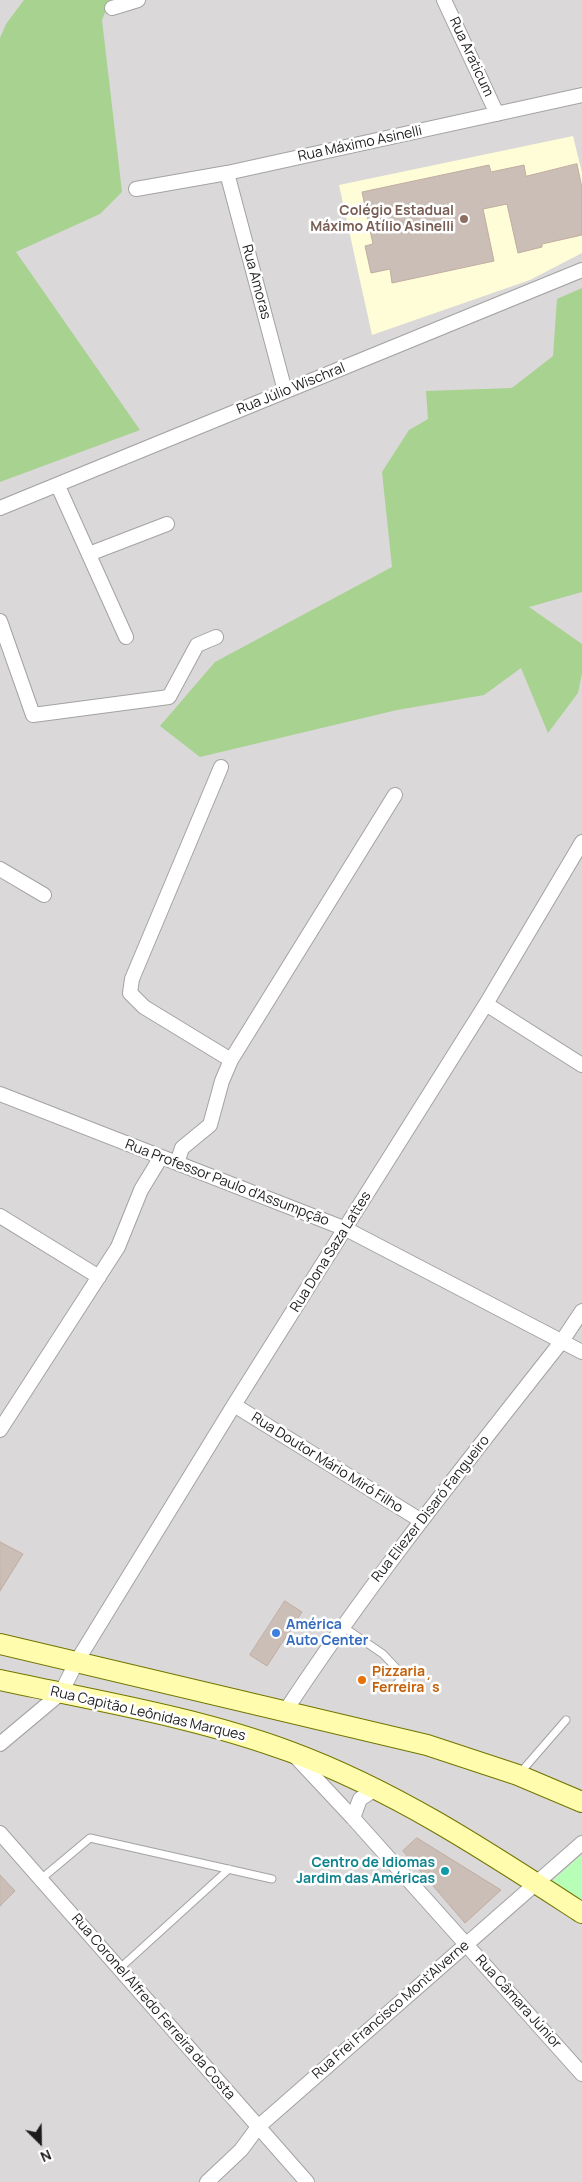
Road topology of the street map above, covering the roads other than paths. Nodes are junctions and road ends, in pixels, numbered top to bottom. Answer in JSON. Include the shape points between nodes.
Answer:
{"nodes":[{"id":1,"x":138,"y":0,"type":"edge"},
{"id":2,"x":444,"y":0,"type":"edge"},
{"id":3,"x":112,"y":8,"type":"dead end"},
{"id":4,"x":582,"y":95,"type":"edge"},
{"id":5,"x":498,"y":114,"type":"junction"},
{"id":6,"x":227,"y":173,"type":"junction"},
{"id":7,"x":136,"y":189,"type":"dead end"},
{"id":8,"x":582,"y":270,"type":"edge"},
{"id":9,"x":285,"y":391,"type":"junction"},
{"id":10,"x":58,"y":486,"type":"junction"},
{"id":11,"x":0,"y":508,"type":"edge"},
{"id":12,"x":167,"y":524,"type":"dead end"},
{"id":13,"x":88,"y":554,"type":"junction"},
{"id":14,"x":0,"y":621,"type":"edge"},
{"id":15,"x":126,"y":638,"type":"dead end"},
{"id":16,"x":216,"y":638,"type":"dead end"},
{"id":17,"x":221,"y":767,"type":"dead end"},
{"id":18,"x":395,"y":795,"type":"dead end"},
{"id":19,"x":582,"y":842,"type":"edge"},
{"id":20,"x":578,"y":858,"type":"edge"},
{"id":21,"x":0,"y":870,"type":"edge"},
{"id":22,"x":44,"y":895,"type":"dead end"},
{"id":23,"x":486,"y":1004,"type":"junction"},
{"id":24,"x":231,"y":1060,"type":"junction"},
{"id":25,"x":582,"y":1065,"type":"edge"},
{"id":26,"x":0,"y":1094,"type":"edge"},
{"id":27,"x":161,"y":1157,"type":"junction"},
{"id":28,"x":177,"y":1163,"type":"junction"},
{"id":29,"x":0,"y":1216,"type":"edge"},
{"id":30,"x":346,"y":1229,"type":"junction"},
{"id":31,"x":99,"y":1277,"type":"junction"},
{"id":32,"x":582,"y":1311,"type":"edge"},
{"id":33,"x":562,"y":1341,"type":"junction"},
{"id":34,"x":582,"y":1352,"type":"edge"},
{"id":35,"x":234,"y":1406,"type":"junction"},
{"id":36,"x":0,"y":1430,"type":"edge"},
{"id":37,"x":420,"y":1520,"type":"junction"},
{"id":38,"x":341,"y":1626,"type":"junction"},
{"id":39,"x":0,"y":1644,"type":"edge"},
{"id":40,"x":77,"y":1661,"type":"junction"},
{"id":41,"x":0,"y":1680,"type":"edge"},
{"id":42,"x":391,"y":1690,"type":"dead end"},
{"id":43,"x":61,"y":1694,"type":"junction"},
{"id":44,"x":286,"y":1710,"type":"junction"},
{"id":45,"x":566,"y":1720,"type":"dead end"},
{"id":46,"x":0,"y":1744,"type":"edge"},
{"id":47,"x":290,"y":1752,"type":"junction"},
{"id":48,"x":518,"y":1775,"type":"junction"},
{"id":49,"x":377,"y":1788,"type":"junction"},
{"id":50,"x":582,"y":1802,"type":"edge"},
{"id":51,"x":353,"y":1818,"type":"junction"},
{"id":52,"x":0,"y":1833,"type":"edge"},
{"id":53,"x":582,"y":1843,"type":"edge"},
{"id":54,"x":229,"y":1869,"type":"junction"},
{"id":55,"x":41,"y":1879,"type":"junction"},
{"id":56,"x":272,"y":1879,"type":"dead end"},
{"id":57,"x":536,"y":1883,"type":"junction"},
{"id":58,"x":582,"y":1913,"type":"edge"},
{"id":59,"x":466,"y":1944,"type":"junction"},
{"id":60,"x":119,"y":1968,"type":"junction"},
{"id":61,"x":582,"y":2074,"type":"edge"},
{"id":62,"x":258,"y":2127,"type":"junction"},
{"id":63,"x":207,"y":2182,"type":"edge"},
{"id":64,"x":307,"y":2182,"type":"edge"}],
"edges":[{"from":1,"to":3,"type":"street"},
{"from":2,"to":5,"type":"street","name":"Rua Araticum"},
{"from":4,"to":5,"type":"street","name":"Rua Máximo Asinelli"},
{"from":5,"to":6,"type":"street","name":"Rua Máximo Asinelli"},
{"from":6,"to":7,"type":"street","name":"Rua Máximo Asinelli"},
{"from":6,"to":9,"type":"street","name":"Rua Amoras"},
{"from":8,"to":9,"type":"street","name":"Rua Júlio Wischral"},
{"from":9,"to":10,"type":"street","name":"Rua Júlio Wischral"},
{"from":10,"to":11,"type":"street","name":"Rua Júlio Wischral"},
{"from":10,"to":13,"type":"street"},
{"from":12,"to":13,"type":"street"},
{"from":13,"to":15,"type":"street"},
{"from":14,"to":16,"type":"street","via":[[33,715],[169,697],[197,645]]},
{"from":17,"to":24,"type":"street","via":[[132,979],[130,993],[144,1007]]},
{"from":18,"to":24,"type":"street"},
{"from":19,"to":20,"type":"street","name":"Rua Dona Saza Lattes"},
{"from":20,"to":23,"type":"street","name":"Rua Dona Saza Lattes"},
{"from":21,"to":22,"type":"street"},
{"from":23,"to":25,"type":"street"},
{"from":23,"to":30,"type":"street","name":"Rua Dona Saza Lattes"},
{"from":24,"to":28,"type":"street","via":[[210,1125],[182,1148]]},
{"from":26,"to":27,"type":"street","name":"Rua Professor Paulo d'Assumpção"},
{"from":27,"to":28,"type":"street","name":"Rua Professor Paulo d'Assumpção"},
{"from":27,"to":31,"type":"street","via":[[141,1190],[122,1239]]},
{"from":28,"to":30,"type":"street","name":"Rua Professor Paulo d'Assumpção"},
{"from":29,"to":31,"type":"street"},
{"from":30,"to":33,"type":"street","name":"Rua Professor Paulo d'Assumpção"},
{"from":30,"to":35,"type":"street","name":"Rua Dona Saza Lattes"},
{"from":31,"to":36,"type":"street"},
{"from":32,"to":33,"type":"street","name":"Rua Eliezer Disaró Fangueiro"},
{"from":33,"to":34,"type":"street","name":"Rua Professor Paulo d'Assumpção"},
{"from":33,"to":37,"type":"street","name":"Rua Eliezer Disaró Fangueiro"},
{"from":35,"to":37,"type":"street","name":"Rua Doutor Mário Miró Filho"},
{"from":35,"to":40,"type":"street","name":"Rua Dona Saza Lattes"},
{"from":37,"to":38,"type":"street","name":"Rua Eliezer Disaró Fangueiro"},
{"from":38,"to":42,"type":"lane","via":[[383,1654],[400,1672],[400,1680]]},
{"from":38,"to":44,"type":"street","name":"Rua Eliezer Disaró Fangueiro"},
{"from":39,"to":40,"type":"main road"},
{"from":40,"to":43,"type":"street","name":"Rua Dona Saza Lattes"},
{"from":40,"to":44,"type":"main road"},
{"from":41,"to":43,"type":"main road","name":"Rua Capitão Leônidas Marques"},
{"from":43,"to":46,"type":"street"},
{"from":43,"to":47,"type":"main road","name":"Rua Capitão Leônidas Marques","via":[[209,1726]]},
{"from":44,"to":48,"type":"main road","via":[[426,1745]]},
{"from":45,"to":48,"type":"lane"},
{"from":47,"to":49,"type":"main road","name":"Rua Capitão Leônidas Marques"},
{"from":47,"to":51,"type":"street","name":"Rua Câmara Júnior"},
{"from":48,"to":50,"type":"main road"},
{"from":49,"to":51,"type":"street","via":[[360,1799]]},
{"from":49,"to":57,"type":"main road","name":"Rua Capitão Leônidas Marques","via":[[454,1830]]},
{"from":51,"to":59,"type":"street","name":"Rua Câmara Júnior"},
{"from":52,"to":55,"type":"street","name":"Rua Coronel Alfredo Ferreira da Costa"},
{"from":53,"to":57,"type":"street","name":"Rua Frei Francisco Mont'Alverne"},
{"from":54,"to":55,"type":"lane","via":[[90,1838]]},
{"from":54,"to":56,"type":"lane"},
{"from":54,"to":60,"type":"lane"},
{"from":55,"to":60,"type":"street","name":"Rua Coronel Alfredo Ferreira da Costa"},
{"from":57,"to":58,"type":"main road","name":"Rua Capitão Leônidas Marques"},
{"from":57,"to":59,"type":"street","name":"Rua Frei Francisco Mont'Alverne"},
{"from":59,"to":61,"type":"street","name":"Rua Câmara Júnior"},
{"from":59,"to":62,"type":"street","name":"Rua Frei Francisco Mont'Alverne"},
{"from":60,"to":62,"type":"street","name":"Rua Coronel Alfredo Ferreira da Costa"},
{"from":62,"to":63,"type":"street","name":"Rua Frei Francisco Mont'Alverne","via":[[246,2145]]},
{"from":62,"to":64,"type":"street","name":"Rua Coronel Alfredo Ferreira da Costa"}]}
